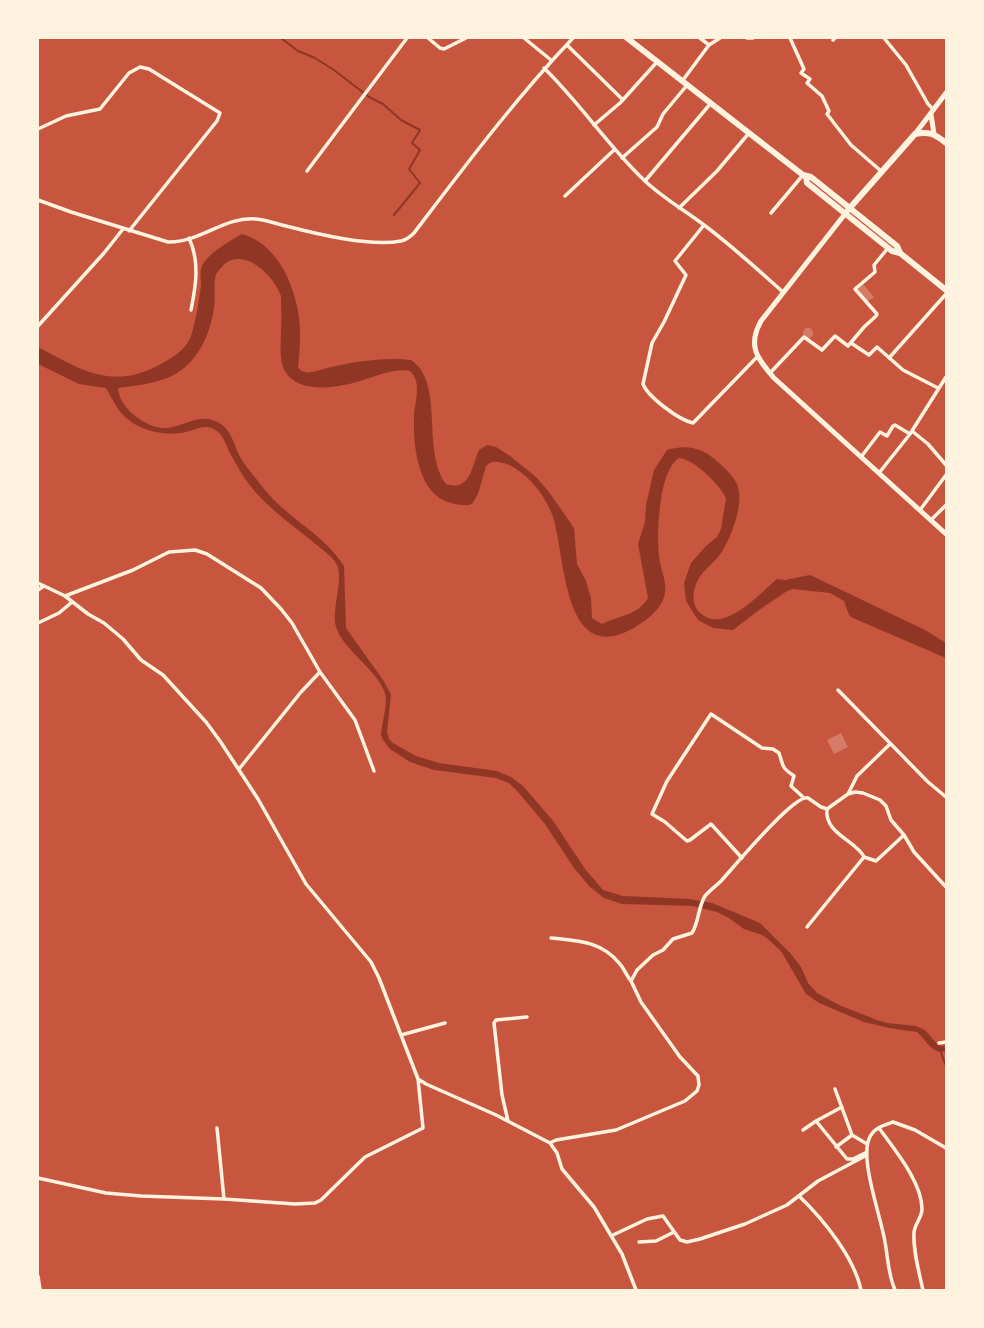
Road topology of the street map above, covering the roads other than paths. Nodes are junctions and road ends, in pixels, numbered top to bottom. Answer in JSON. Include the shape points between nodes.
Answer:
{"nodes":[{"id":1,"x":406,"y":38,"type":"edge"},
{"id":2,"x":428,"y":38,"type":"edge"},
{"id":3,"x":466,"y":38,"type":"edge"},
{"id":4,"x":524,"y":38,"type":"edge"},
{"id":5,"x":573,"y":38,"type":"edge"},
{"id":6,"x":626,"y":38,"type":"edge"},
{"id":7,"x":700,"y":38,"type":"edge"},
{"id":8,"x":720,"y":38,"type":"edge"},
{"id":9,"x":747,"y":38,"type":"edge"},
{"id":10,"x":753,"y":38,"type":"edge"},
{"id":11,"x":790,"y":38,"type":"edge"},
{"id":12,"x":884,"y":38,"type":"edge"},
{"id":13,"x":566,"y":45,"type":"junction"},
{"id":14,"x":709,"y":45,"type":"junction"},
{"id":15,"x":551,"y":60,"type":"junction"},
{"id":16,"x":657,"y":62,"type":"junction"},
{"id":17,"x":544,"y":68,"type":"junction"},
{"id":18,"x":685,"y":82,"type":"junction"},
{"id":19,"x":946,"y":94,"type":"edge"},
{"id":20,"x":623,"y":100,"type":"junction"},
{"id":21,"x":711,"y":103,"type":"junction"},
{"id":22,"x":933,"y":112,"type":"junction"},
{"id":23,"x":594,"y":125,"type":"junction"},
{"id":24,"x":38,"y":129,"type":"edge"},
{"id":25,"x":749,"y":133,"type":"junction"},
{"id":26,"x":915,"y":134,"type":"junction"},
{"id":27,"x":934,"y":134,"type":"junction"},
{"id":28,"x":946,"y":143,"type":"edge"},
{"id":29,"x":614,"y":150,"type":"junction"},
{"id":30,"x":622,"y":158,"type":"junction"},
{"id":31,"x":307,"y":171,"type":"dead end"},
{"id":32,"x":882,"y":171,"type":"junction"},
{"id":33,"x":805,"y":176,"type":"junction"},
{"id":34,"x":645,"y":181,"type":"junction"},
{"id":35,"x":565,"y":196,"type":"dead end"},
{"id":36,"x":38,"y":200,"type":"edge"},
{"id":37,"x":679,"y":208,"type":"junction"},
{"id":38,"x":850,"y":208,"type":"junction"},
{"id":39,"x":771,"y":213,"type":"dead end"},
{"id":40,"x":845,"y":214,"type":"junction"},
{"id":41,"x":704,"y":225,"type":"junction"},
{"id":42,"x":123,"y":229,"type":"junction"},
{"id":43,"x":129,"y":230,"type":"junction"},
{"id":44,"x":189,"y":238,"type":"junction"},
{"id":45,"x":888,"y":248,"type":"junction"},
{"id":46,"x":900,"y":253,"type":"junction"},
{"id":47,"x":946,"y":290,"type":"edge"},
{"id":48,"x":783,"y":292,"type":"junction"},
{"id":49,"x":946,"y":294,"type":"edge"},
{"id":50,"x":191,"y":310,"type":"dead end"},
{"id":51,"x":38,"y":326,"type":"edge"},
{"id":52,"x":851,"y":343,"type":"junction"},
{"id":53,"x":758,"y":356,"type":"junction"},
{"id":54,"x":889,"y":358,"type":"junction"},
{"id":55,"x":770,"y":373,"type":"junction"},
{"id":56,"x":946,"y":377,"type":"edge"},
{"id":57,"x":938,"y":388,"type":"junction"},
{"id":58,"x":911,"y":433,"type":"junction"},
{"id":59,"x":861,"y":457,"type":"junction"},
{"id":60,"x":946,"y":465,"type":"edge"},
{"id":61,"x":879,"y":473,"type":"junction"},
{"id":62,"x":946,"y":475,"type":"edge"},
{"id":63,"x":946,"y":505,"type":"edge"},
{"id":64,"x":920,"y":510,"type":"junction"},
{"id":65,"x":931,"y":520,"type":"junction"},
{"id":66,"x":946,"y":534,"type":"edge"},
{"id":67,"x":38,"y":583,"type":"edge"},
{"id":68,"x":44,"y":586,"type":"junction"},
{"id":69,"x":38,"y":590,"type":"edge"},
{"id":70,"x":64,"y":596,"type":"junction"},
{"id":71,"x":72,"y":602,"type":"junction"},
{"id":72,"x":38,"y":622,"type":"edge"},
{"id":73,"x":320,"y":672,"type":"junction"},
{"id":74,"x":838,"y":690,"type":"dead end"},
{"id":75,"x":890,"y":744,"type":"junction"},
{"id":76,"x":239,"y":769,"type":"junction"},
{"id":77,"x":374,"y":771,"type":"dead end"},
{"id":78,"x":848,"y":794,"type":"junction"},
{"id":79,"x":803,"y":797,"type":"junction"},
{"id":80,"x":946,"y":797,"type":"edge"},
{"id":81,"x":826,"y":809,"type":"junction"},
{"id":82,"x":904,"y":835,"type":"junction"},
{"id":83,"x":864,"y":857,"type":"junction"},
{"id":84,"x":742,"y":858,"type":"junction"},
{"id":85,"x":946,"y":887,"type":"edge"},
{"id":86,"x":807,"y":927,"type":"dead end"},
{"id":87,"x":551,"y":938,"type":"dead end"},
{"id":88,"x":631,"y":981,"type":"junction"},
{"id":89,"x":527,"y":1017,"type":"dead end"},
{"id":90,"x":445,"y":1023,"type":"dead end"},
{"id":91,"x":401,"y":1035,"type":"junction"},
{"id":92,"x":946,"y":1042,"type":"edge"},
{"id":93,"x":939,"y":1043,"type":"dead end"},
{"id":94,"x":418,"y":1078,"type":"junction"},
{"id":95,"x":835,"y":1089,"type":"dead end"},
{"id":96,"x":842,"y":1107,"type":"junction"},
{"id":97,"x":508,"y":1121,"type":"junction"},
{"id":98,"x":816,"y":1121,"type":"junction"},
{"id":99,"x":217,"y":1128,"type":"dead end"},
{"id":100,"x":879,"y":1128,"type":"junction"},
{"id":101,"x":803,"y":1130,"type":"dead end"},
{"id":102,"x":852,"y":1135,"type":"junction"},
{"id":103,"x":550,"y":1143,"type":"junction"},
{"id":104,"x":867,"y":1144,"type":"junction"},
{"id":105,"x":836,"y":1147,"type":"junction"},
{"id":106,"x":946,"y":1148,"type":"edge"},
{"id":107,"x":867,"y":1153,"type":"junction"},
{"id":108,"x":38,"y":1178,"type":"edge"},
{"id":109,"x":799,"y":1196,"type":"junction"},
{"id":110,"x":224,"y":1199,"type":"junction"},
{"id":111,"x":674,"y":1232,"type":"junction"},
{"id":112,"x":611,"y":1236,"type":"junction"},
{"id":113,"x":639,"y":1242,"type":"dead end"},
{"id":114,"x":38,"y":1276,"type":"edge"},
{"id":115,"x":636,"y":1289,"type":"edge"},
{"id":116,"x":40,"y":1290,"type":"edge"},
{"id":117,"x":630,"y":1290,"type":"edge"},
{"id":118,"x":861,"y":1290,"type":"edge"},
{"id":119,"x":895,"y":1290,"type":"edge"},
{"id":120,"x":923,"y":1290,"type":"edge"}],
"edges":[{"from":1,"to":31,"type":"street"},
{"from":2,"to":3,"type":"street","via":[[444,49]]},
{"from":4,"to":15,"type":"street"},
{"from":5,"to":13,"type":"street"},
{"from":6,"to":16,"type":"highway"},
{"from":7,"to":14,"type":"street"},
{"from":8,"to":14,"type":"street"},
{"from":9,"to":10,"type":"street"},
{"from":11,"to":32,"type":"street","via":[[804,69],[801,72],[810,80],[807,83],[822,96],[829,112],[827,114],[851,145]]},
{"from":12,"to":22,"type":"street","via":[[906,66]]},
{"from":13,"to":15,"type":"street"},
{"from":13,"to":20,"type":"street"},
{"from":14,"to":18,"type":"street"},
{"from":15,"to":17,"type":"street"},
{"from":16,"to":18,"type":"highway"},
{"from":16,"to":20,"type":"street"},
{"from":17,"to":23,"type":"street","via":[[574,98]]},
{"from":17,"to":44,"type":"street","via":[[406,240],[355,240],[249,218]]},
{"from":18,"to":21,"type":"highway"},
{"from":18,"to":30,"type":"street","via":[[657,127]]},
{"from":19,"to":22,"type":"main road"},
{"from":20,"to":23,"type":"street"},
{"from":21,"to":25,"type":"highway"},
{"from":21,"to":34,"type":"street"},
{"from":22,"to":26,"type":"main road"},
{"from":22,"to":27,"type":"main road"},
{"from":23,"to":29,"type":"street"},
{"from":24,"to":43,"type":"street","via":[[66,116],[100,109],[128,73],[140,67],[149,69],[220,113],[217,121]]},
{"from":25,"to":33,"type":"highway"},
{"from":25,"to":37,"type":"street","via":[[717,171]]},
{"from":26,"to":27,"type":"highway"},
{"from":26,"to":32,"type":"highway"},
{"from":27,"to":28,"type":"highway"},
{"from":29,"to":30,"type":"street"},
{"from":29,"to":35,"type":"street"},
{"from":30,"to":34,"type":"street"},
{"from":32,"to":38,"type":"highway"},
{"from":33,"to":38,"type":"highway"},
{"from":33,"to":39,"type":"street"},
{"from":33,"to":40,"type":"highway","via":[[807,183]]},
{"from":34,"to":37,"type":"street"},
{"from":36,"to":42,"type":"street"},
{"from":37,"to":41,"type":"street"},
{"from":38,"to":40,"type":"highway"},
{"from":38,"to":46,"type":"highway","via":[[896,246]]},
{"from":40,"to":45,"type":"highway"},
{"from":40,"to":48,"type":"main road"},
{"from":41,"to":48,"type":"street"},
{"from":41,"to":53,"type":"street","via":[[675,261],[686,275],[652,343],[644,388],[653,399],[693,423]]},
{"from":42,"to":43,"type":"street"},
{"from":42,"to":51,"type":"street"},
{"from":43,"to":44,"type":"street","via":[[168,242]]},
{"from":44,"to":50,"type":"street","via":[[196,258],[196,282]]},
{"from":45,"to":46,"type":"highway"},
{"from":45,"to":52,"type":"street","via":[[874,265],[875,272],[856,289],[877,315]]},
{"from":46,"to":47,"type":"highway"},
{"from":48,"to":53,"type":"main road","via":[[755,332],[753,344]]},
{"from":49,"to":54,"type":"street"},
{"from":52,"to":54,"type":"street","via":[[869,355],[877,347]]},
{"from":52,"to":55,"type":"street","via":[[847,346],[834,336],[822,350],[804,337]]},
{"from":53,"to":55,"type":"main road"},
{"from":54,"to":57,"type":"street","via":[[911,375]]},
{"from":55,"to":59,"type":"main road"},
{"from":56,"to":57,"type":"street"},
{"from":57,"to":58,"type":"street"},
{"from":58,"to":59,"type":"street","via":[[896,425],[887,436],[880,432]]},
{"from":58,"to":60,"type":"street","via":[[928,444]]},
{"from":58,"to":61,"type":"street"},
{"from":59,"to":61,"type":"main road"},
{"from":61,"to":64,"type":"main road"},
{"from":62,"to":64,"type":"street"},
{"from":63,"to":65,"type":"street"},
{"from":64,"to":65,"type":"main road"},
{"from":65,"to":66,"type":"main road"},
{"from":67,"to":68,"type":"street"},
{"from":68,"to":69,"type":"street"},
{"from":68,"to":70,"type":"street"},
{"from":70,"to":71,"type":"street"},
{"from":70,"to":73,"type":"street","via":[[133,570],[169,552],[201,552],[236,572],[272,598],[292,623]]},
{"from":71,"to":72,"type":"street","via":[[60,613]]},
{"from":71,"to":76,"type":"street","via":[[104,623],[123,639],[141,660],[163,675],[210,727]]},
{"from":73,"to":76,"type":"street"},
{"from":73,"to":77,"type":"street","via":[[355,720]]},
{"from":74,"to":75,"type":"street"},
{"from":75,"to":78,"type":"street","via":[[857,776]]},
{"from":75,"to":80,"type":"street"},
{"from":76,"to":91,"type":"street","via":[[306,884],[372,962]]},
{"from":78,"to":81,"type":"street"},
{"from":78,"to":82,"type":"street","via":[[863,793],[880,800],[886,806],[893,823]]},
{"from":79,"to":81,"type":"street"},
{"from":79,"to":84,"type":"street","via":[[789,808]]},
{"from":79,"to":84,"type":"street","via":[[792,788],[794,776],[781,765],[779,753],[773,749],[762,748],[714,714],[710,714],[667,782],[652,814],[687,841],[710,824]]},
{"from":81,"to":83,"type":"street","via":[[827,817],[835,829]]},
{"from":82,"to":83,"type":"street","via":[[876,861]]},
{"from":82,"to":85,"type":"street","via":[[914,852]]},
{"from":83,"to":86,"type":"street"},
{"from":84,"to":88,"type":"street","via":[[702,901],[692,933],[673,939],[637,970]]},
{"from":87,"to":88,"type":"street","via":[[601,947],[619,962]]},
{"from":88,"to":103,"type":"street","via":[[641,1002],[680,1057],[698,1076],[698,1088],[695,1094],[685,1100],[616,1130]]},
{"from":89,"to":97,"type":"street","via":[[496,1020],[494,1023],[502,1095]]},
{"from":90,"to":91,"type":"street"},
{"from":91,"to":94,"type":"street"},
{"from":92,"to":93,"type":"street"},
{"from":94,"to":97,"type":"street"},
{"from":94,"to":110,"type":"street","via":[[423,1128],[365,1157],[318,1202],[295,1204]]},
{"from":95,"to":96,"type":"street"},
{"from":96,"to":98,"type":"street"},
{"from":96,"to":102,"type":"street"},
{"from":97,"to":103,"type":"street"},
{"from":98,"to":101,"type":"street"},
{"from":98,"to":105,"type":"street"},
{"from":99,"to":110,"type":"street"},
{"from":100,"to":104,"type":"street","via":[[872,1133]]},
{"from":100,"to":106,"type":"street","via":[[894,1122],[915,1130]]},
{"from":100,"to":120,"type":"street","via":[[913,1179],[919,1195],[922,1209],[914,1231]]},
{"from":102,"to":104,"type":"street"},
{"from":102,"to":105,"type":"street"},
{"from":103,"to":112,"type":"street","via":[[564,1172],[585,1195]]},
{"from":104,"to":107,"type":"street"},
{"from":105,"to":107,"type":"street","via":[[850,1160]]},
{"from":107,"to":109,"type":"street"},
{"from":107,"to":119,"type":"street","via":[[872,1187],[886,1242],[888,1269]]},
{"from":108,"to":110,"type":"street","via":[[106,1193]]},
{"from":109,"to":111,"type":"street","via":[[769,1214],[700,1239],[682,1241]]},
{"from":109,"to":118,"type":"street","via":[[840,1244],[857,1276]]},
{"from":111,"to":112,"type":"street","via":[[662,1216],[646,1219]]},
{"from":111,"to":113,"type":"street","via":[[656,1241]]},
{"from":112,"to":115,"type":"street","via":[[627,1264]]},
{"from":114,"to":116,"type":"street"},
{"from":115,"to":117,"type":"street"}]}
